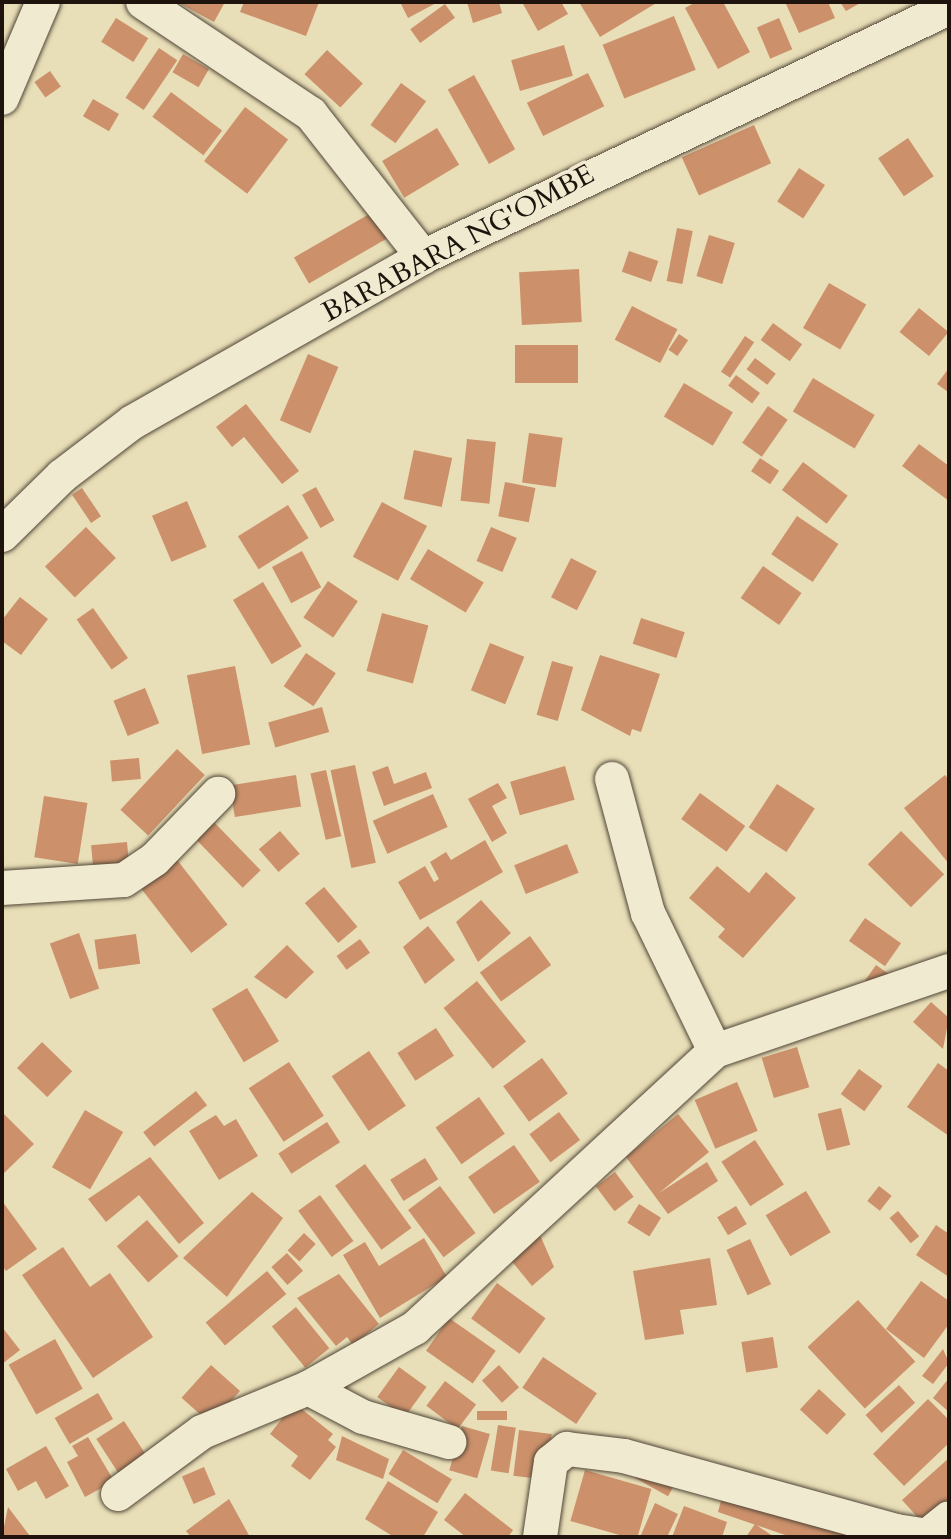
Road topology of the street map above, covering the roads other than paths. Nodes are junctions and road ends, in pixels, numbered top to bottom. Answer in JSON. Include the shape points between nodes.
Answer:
{"nodes":[{"id":1,"x":43,"y":2,"type":"edge"},
{"id":2,"x":143,"y":2,"type":"edge"},
{"id":3,"x":949,"y":8,"type":"edge"},
{"id":4,"x":2,"y":98,"type":"edge"},
{"id":5,"x":423,"y":257,"type":"junction"},
{"id":6,"x":2,"y":535,"type":"edge"},
{"id":7,"x":612,"y":779,"type":"dead end"},
{"id":8,"x":218,"y":794,"type":"dead end"},
{"id":9,"x":2,"y":888,"type":"edge"},
{"id":10,"x":949,"y":971,"type":"edge"},
{"id":11,"x":715,"y":1051,"type":"junction"},
{"id":12,"x":308,"y":1388,"type":"junction"},
{"id":13,"x":449,"y":1442,"type":"dead end"},
{"id":14,"x":118,"y":1494,"type":"dead end"},
{"id":15,"x":949,"y":1518,"type":"edge"},
{"id":16,"x":540,"y":1537,"type":"edge"}],
"edges":[{"from":1,"to":4,"type":"street"},
{"from":2,"to":5,"type":"street","via":[[311,114]]},
{"from":3,"to":5,"type":"street","name":"BARABARA NG'OMBE"},
{"from":5,"to":6,"type":"street","name":"BARABARA NG'OMBE","via":[[133,422],[62,476]]},
{"from":7,"to":11,"type":"street","via":[[648,913]]},
{"from":8,"to":9,"type":"street","via":[[155,859],[124,880]]},
{"from":10,"to":11,"type":"street"},
{"from":11,"to":12,"type":"street","via":[[439,1308]]},
{"from":12,"to":13,"type":"street","via":[[363,1417]]},
{"from":12,"to":14,"type":"street","via":[[202,1432]]},
{"from":15,"to":16,"type":"street","via":[[927,1536],[896,1531],[624,1456],[567,1449],[551,1462]]}]}
